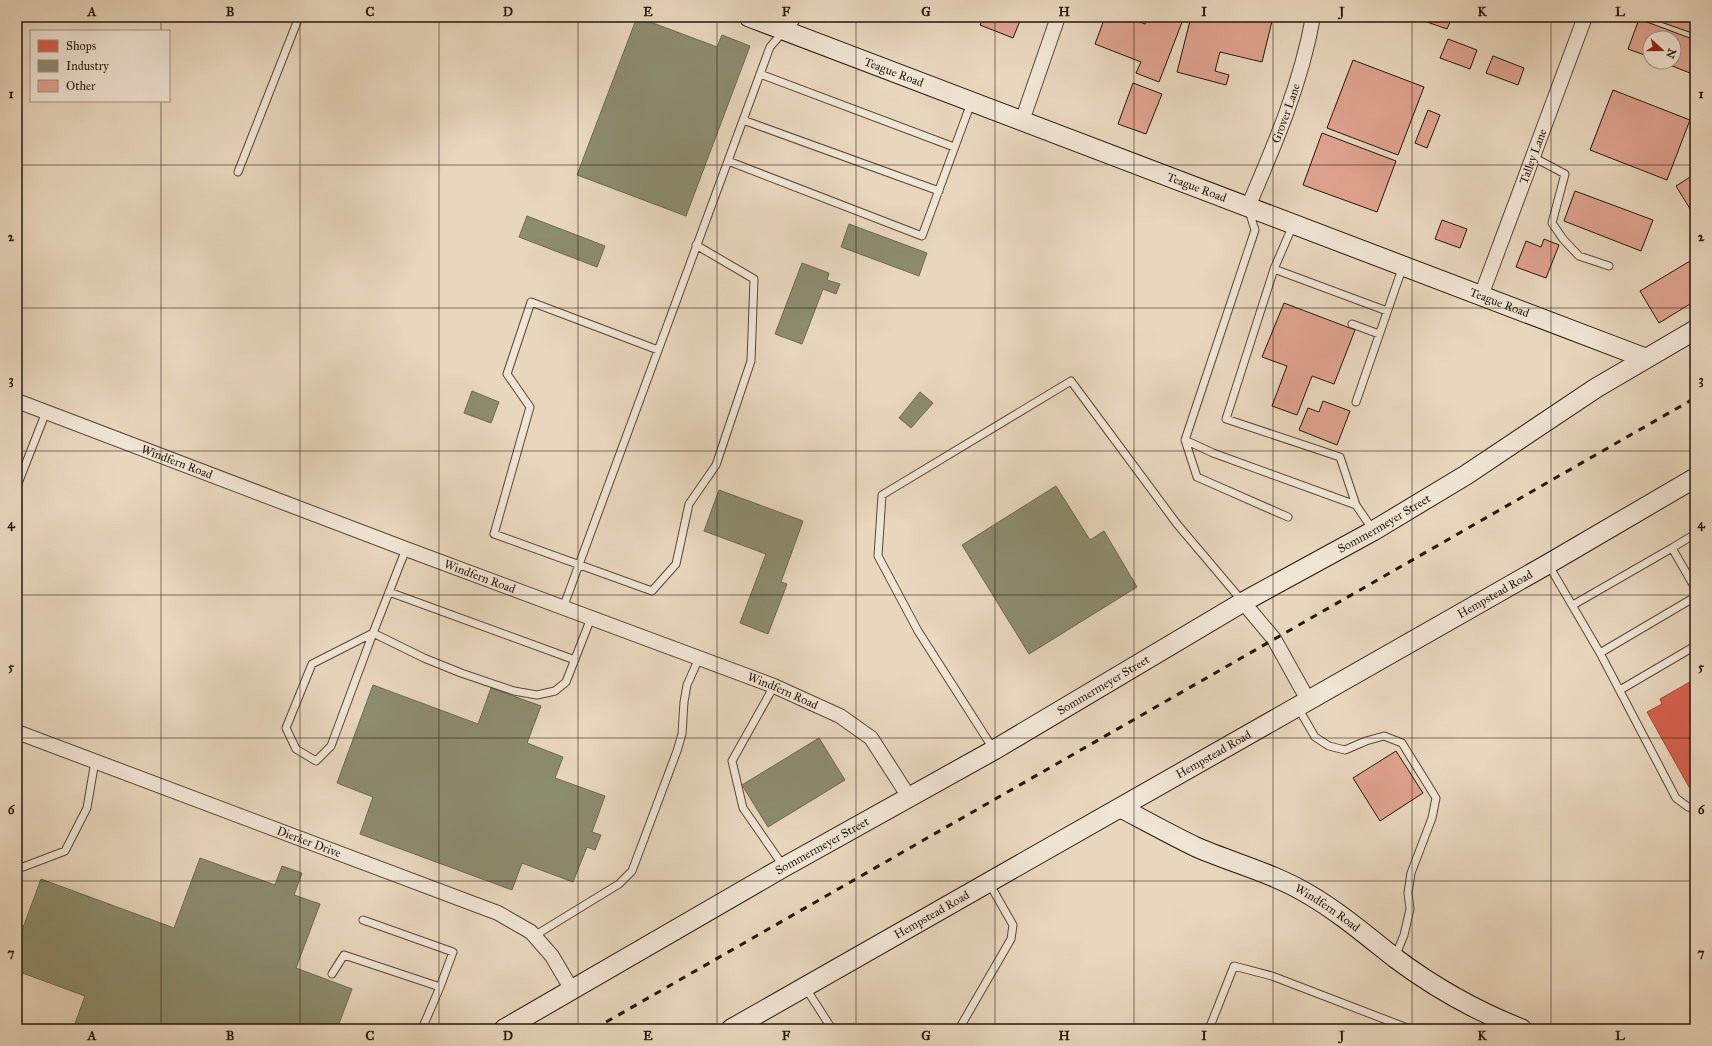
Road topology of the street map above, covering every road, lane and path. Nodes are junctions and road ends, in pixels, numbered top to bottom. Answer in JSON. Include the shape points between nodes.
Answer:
{"nodes":[{"id":1,"x":299,"y":17,"type":"edge"},
{"id":2,"x":749,"y":17,"type":"edge"},
{"id":3,"x":1058,"y":17,"type":"edge"},
{"id":4,"x":1313,"y":17,"type":"edge"},
{"id":5,"x":1585,"y":17,"type":"edge"},
{"id":6,"x":789,"y":24,"type":"edge"},
{"id":7,"x":760,"y":74,"type":"junction"},
{"id":8,"x":971,"y":102,"type":"junction"},
{"id":9,"x":743,"y":120,"type":"junction"},
{"id":10,"x":1022,"y":121,"type":"junction"},
{"id":11,"x":954,"y":147,"type":"junction"},
{"id":12,"x":1533,"y":157,"type":"junction"},
{"id":13,"x":728,"y":161,"type":"junction"},
{"id":14,"x":238,"y":172,"type":"dead end"},
{"id":15,"x":939,"y":190,"type":"junction"},
{"id":16,"x":1248,"y":206,"type":"junction"},
{"id":17,"x":1293,"y":224,"type":"junction"},
{"id":18,"x":696,"y":245,"type":"junction"},
{"id":19,"x":1403,"y":266,"type":"junction"},
{"id":20,"x":1609,"y":266,"type":"dead end"},
{"id":21,"x":1274,"y":269,"type":"junction"},
{"id":22,"x":1481,"y":296,"type":"junction"},
{"id":23,"x":1387,"y":311,"type":"junction"},
{"id":24,"x":1352,"y":324,"type":"dead end"},
{"id":25,"x":1695,"y":330,"type":"edge"},
{"id":26,"x":1379,"y":334,"type":"junction"},
{"id":27,"x":658,"y":350,"type":"junction"},
{"id":28,"x":1645,"y":358,"type":"junction"},
{"id":29,"x":17,"y":402,"type":"edge"},
{"id":30,"x":1356,"y":402,"type":"dead end"},
{"id":31,"x":46,"y":412,"type":"junction"},
{"id":32,"x":1185,"y":440,"type":"junction"},
{"id":33,"x":1695,"y":478,"type":"edge"},
{"id":34,"x":17,"y":486,"type":"edge"},
{"id":35,"x":1356,"y":505,"type":"junction"},
{"id":36,"x":1288,"y":518,"type":"dead end"},
{"id":37,"x":1373,"y":530,"type":"junction"},
{"id":38,"x":1695,"y":534,"type":"edge"},
{"id":39,"x":1672,"y":548,"type":"junction"},
{"id":40,"x":406,"y":549,"type":"junction"},
{"id":41,"x":579,"y":564,"type":"junction"},
{"id":42,"x":1548,"y":564,"type":"junction"},
{"id":43,"x":1695,"y":588,"type":"edge"},
{"id":44,"x":389,"y":592,"type":"junction"},
{"id":45,"x":1695,"y":597,"type":"edge"},
{"id":46,"x":1243,"y":602,"type":"junction"},
{"id":47,"x":1573,"y":605,"type":"junction"},
{"id":48,"x":563,"y":608,"type":"junction"},
{"id":49,"x":591,"y":618,"type":"junction"},
{"id":50,"x":372,"y":633,"type":"junction"},
{"id":51,"x":1695,"y":646,"type":"edge"},
{"id":52,"x":1600,"y":653,"type":"junction"},
{"id":53,"x":699,"y":658,"type":"junction"},
{"id":54,"x":575,"y":660,"type":"junction"},
{"id":55,"x":774,"y":686,"type":"junction"},
{"id":56,"x":1620,"y":690,"type":"junction"},
{"id":57,"x":1303,"y":703,"type":"junction"},
{"id":58,"x":17,"y":732,"type":"edge"},
{"id":59,"x":994,"y":750,"type":"junction"},
{"id":60,"x":95,"y":761,"type":"junction"},
{"id":61,"x":909,"y":798,"type":"junction"},
{"id":62,"x":1121,"y":808,"type":"junction"},
{"id":63,"x":1695,"y":808,"type":"edge"},
{"id":64,"x":784,"y":866,"type":"junction"},
{"id":65,"x":23,"y":867,"type":"dead end"},
{"id":66,"x":989,"y":883,"type":"junction"},
{"id":67,"x":363,"y":920,"type":"dead end"},
{"id":68,"x":534,"y":936,"type":"junction"},
{"id":69,"x":1394,"y":957,"type":"junction"},
{"id":70,"x":332,"y":974,"type":"dead end"},
{"id":71,"x":440,"y":987,"type":"junction"},
{"id":72,"x":805,"y":987,"type":"junction"},
{"id":73,"x":572,"y":990,"type":"junction"},
{"id":74,"x":1518,"y":1028,"type":"edge"},
{"id":75,"x":422,"y":1029,"type":"edge"},
{"id":76,"x":504,"y":1029,"type":"edge"},
{"id":77,"x":731,"y":1029,"type":"edge"},
{"id":78,"x":832,"y":1029,"type":"edge"},
{"id":79,"x":959,"y":1029,"type":"edge"},
{"id":80,"x":1209,"y":1029,"type":"edge"},
{"id":81,"x":1410,"y":1029,"type":"edge"}],
"edges":[{"from":1,"to":14,"type":"lane"},
{"from":2,"to":6,"type":"street","name":"Teague Road"},
{"from":3,"to":10,"type":"street"},
{"from":4,"to":16,"type":"street","name":"Grover Lane","via":[[1297,82],[1281,131]]},
{"from":5,"to":12,"type":"street","name":"Talley Lane"},
{"from":6,"to":7,"type":"lane","via":[[770,47]]},
{"from":6,"to":8,"type":"street","name":"Teague Road"},
{"from":7,"to":9,"type":"lane"},
{"from":7,"to":11,"type":"lane"},
{"from":8,"to":10,"type":"street","name":"Teague Road"},
{"from":8,"to":11,"type":"lane"},
{"from":9,"to":13,"type":"lane"},
{"from":9,"to":15,"type":"lane"},
{"from":10,"to":16,"type":"street","name":"Teague Road"},
{"from":11,"to":15,"type":"lane"},
{"from":12,"to":20,"type":"lane","via":[[1565,174],[1552,223],[1563,239],[1580,256]]},
{"from":12,"to":22,"type":"street","name":"Talley Lane"},
{"from":13,"to":15,"type":"lane","via":[[922,236]]},
{"from":13,"to":18,"type":"lane"},
{"from":16,"to":17,"type":"street","name":"Teague Road"},
{"from":16,"to":32,"type":"lane","via":[[1255,230]]},
{"from":17,"to":19,"type":"street","name":"Teague Road"},
{"from":17,"to":21,"type":"lane"},
{"from":18,"to":27,"type":"lane"},
{"from":18,"to":41,"type":"lane","via":[[754,279],[751,361],[716,465],[689,504],[676,564],[652,591]]},
{"from":19,"to":22,"type":"street","name":"Teague Road"},
{"from":19,"to":23,"type":"lane"},
{"from":21,"to":23,"type":"lane"},
{"from":21,"to":35,"type":"lane","via":[[1226,419],[1340,457]]},
{"from":22,"to":28,"type":"street","name":"Teague Road"},
{"from":23,"to":26,"type":"lane"},
{"from":24,"to":26,"type":"lane"},
{"from":25,"to":28,"type":"street","name":"Sommermeyer Street"},
{"from":26,"to":30,"type":"lane"},
{"from":27,"to":41,"type":"lane"},
{"from":27,"to":41,"type":"lane","via":[[532,302],[507,374],[530,407],[494,534]]},
{"from":28,"to":37,"type":"street","name":"Sommermeyer Street","via":[[1466,475]]},
{"from":29,"to":31,"type":"street","name":"Windfern Road"},
{"from":31,"to":34,"type":"lane"},
{"from":31,"to":40,"type":"street","name":"Windfern Road"},
{"from":32,"to":35,"type":"lane","via":[[1213,453]]},
{"from":32,"to":36,"type":"lane","via":[[1197,477]]},
{"from":33,"to":42,"type":"street","name":"Hempstead Road"},
{"from":35,"to":37,"type":"lane"},
{"from":37,"to":46,"type":"street","name":"Sommermeyer Street"},
{"from":38,"to":39,"type":"lane"},
{"from":39,"to":43,"type":"lane"},
{"from":39,"to":47,"type":"lane"},
{"from":40,"to":44,"type":"lane"},
{"from":40,"to":48,"type":"street","name":"Windfern Road"},
{"from":41,"to":48,"type":"lane"},
{"from":42,"to":47,"type":"lane"},
{"from":42,"to":57,"type":"street","name":"Hempstead Road"},
{"from":44,"to":50,"type":"lane"},
{"from":44,"to":54,"type":"lane"},
{"from":45,"to":52,"type":"lane"},
{"from":46,"to":57,"type":"street","via":[[1274,639]]},
{"from":46,"to":59,"type":"street","name":"Sommermeyer Street"},
{"from":46,"to":59,"type":"lane","via":[[1177,524],[1071,381],[1064,385],[882,495],[878,556],[918,631]]},
{"from":47,"to":52,"type":"lane"},
{"from":48,"to":49,"type":"street","name":"Windfern Road"},
{"from":49,"to":53,"type":"street","name":"Windfern Road"},
{"from":49,"to":54,"type":"lane"},
{"from":50,"to":50,"type":"lane","via":[[312,664],[286,728],[296,749],[316,761],[331,746]]},
{"from":50,"to":54,"type":"lane","via":[[461,673],[514,691],[537,695],[555,691],[566,682]]},
{"from":51,"to":56,"type":"lane"},
{"from":52,"to":56,"type":"lane"},
{"from":53,"to":55,"type":"street","name":"Windfern Road"},
{"from":53,"to":68,"type":"lane","via":[[687,685],[682,734],[677,751],[632,871],[619,884]]},
{"from":55,"to":61,"type":"street","name":"Windfern Road","via":[[840,716],[872,738]]},
{"from":55,"to":64,"type":"lane","via":[[732,761],[743,808]]},
{"from":56,"to":63,"type":"lane","via":[[1676,798],[1688,807]]},
{"from":57,"to":62,"type":"street","name":"Hempstead Road"},
{"from":57,"to":69,"type":"lane","via":[[1315,736],[1329,746],[1345,750],[1384,736],[1402,742],[1436,798],[1432,818],[1411,873],[1408,893],[1410,909],[1404,935]]},
{"from":58,"to":60,"type":"street","name":"Dierker Drive"},
{"from":59,"to":61,"type":"street","name":"Sommermeyer Street"},
{"from":60,"to":65,"type":"lane","via":[[87,808],[65,851]]},
{"from":60,"to":68,"type":"street","name":"Dierker Drive","via":[[498,913]]},
{"from":61,"to":64,"type":"street","name":"Sommermeyer Street"},
{"from":62,"to":66,"type":"street","name":"Hempstead Road"},
{"from":62,"to":69,"type":"street","name":"Windfern Road","via":[[1197,847],[1280,879],[1308,894]]},
{"from":64,"to":73,"type":"street","name":"Sommermeyer Street"},
{"from":66,"to":72,"type":"street","name":"Hempstead Road"},
{"from":66,"to":79,"type":"lane","via":[[1013,924],[1011,939]]},
{"from":67,"to":71,"type":"lane","via":[[453,952]]},
{"from":68,"to":73,"type":"street","name":"Dierker Drive","via":[[552,956]]},
{"from":69,"to":74,"type":"street","name":"Windfern Road","via":[[1452,997]]},
{"from":70,"to":71,"type":"lane","via":[[344,954]]},
{"from":71,"to":75,"type":"lane"},
{"from":72,"to":77,"type":"street","name":"Hempstead Road"},
{"from":72,"to":78,"type":"lane"},
{"from":73,"to":76,"type":"street","name":"Sommermeyer Street"},
{"from":80,"to":81,"type":"lane","via":[[1234,966],[1272,976]]}]}
